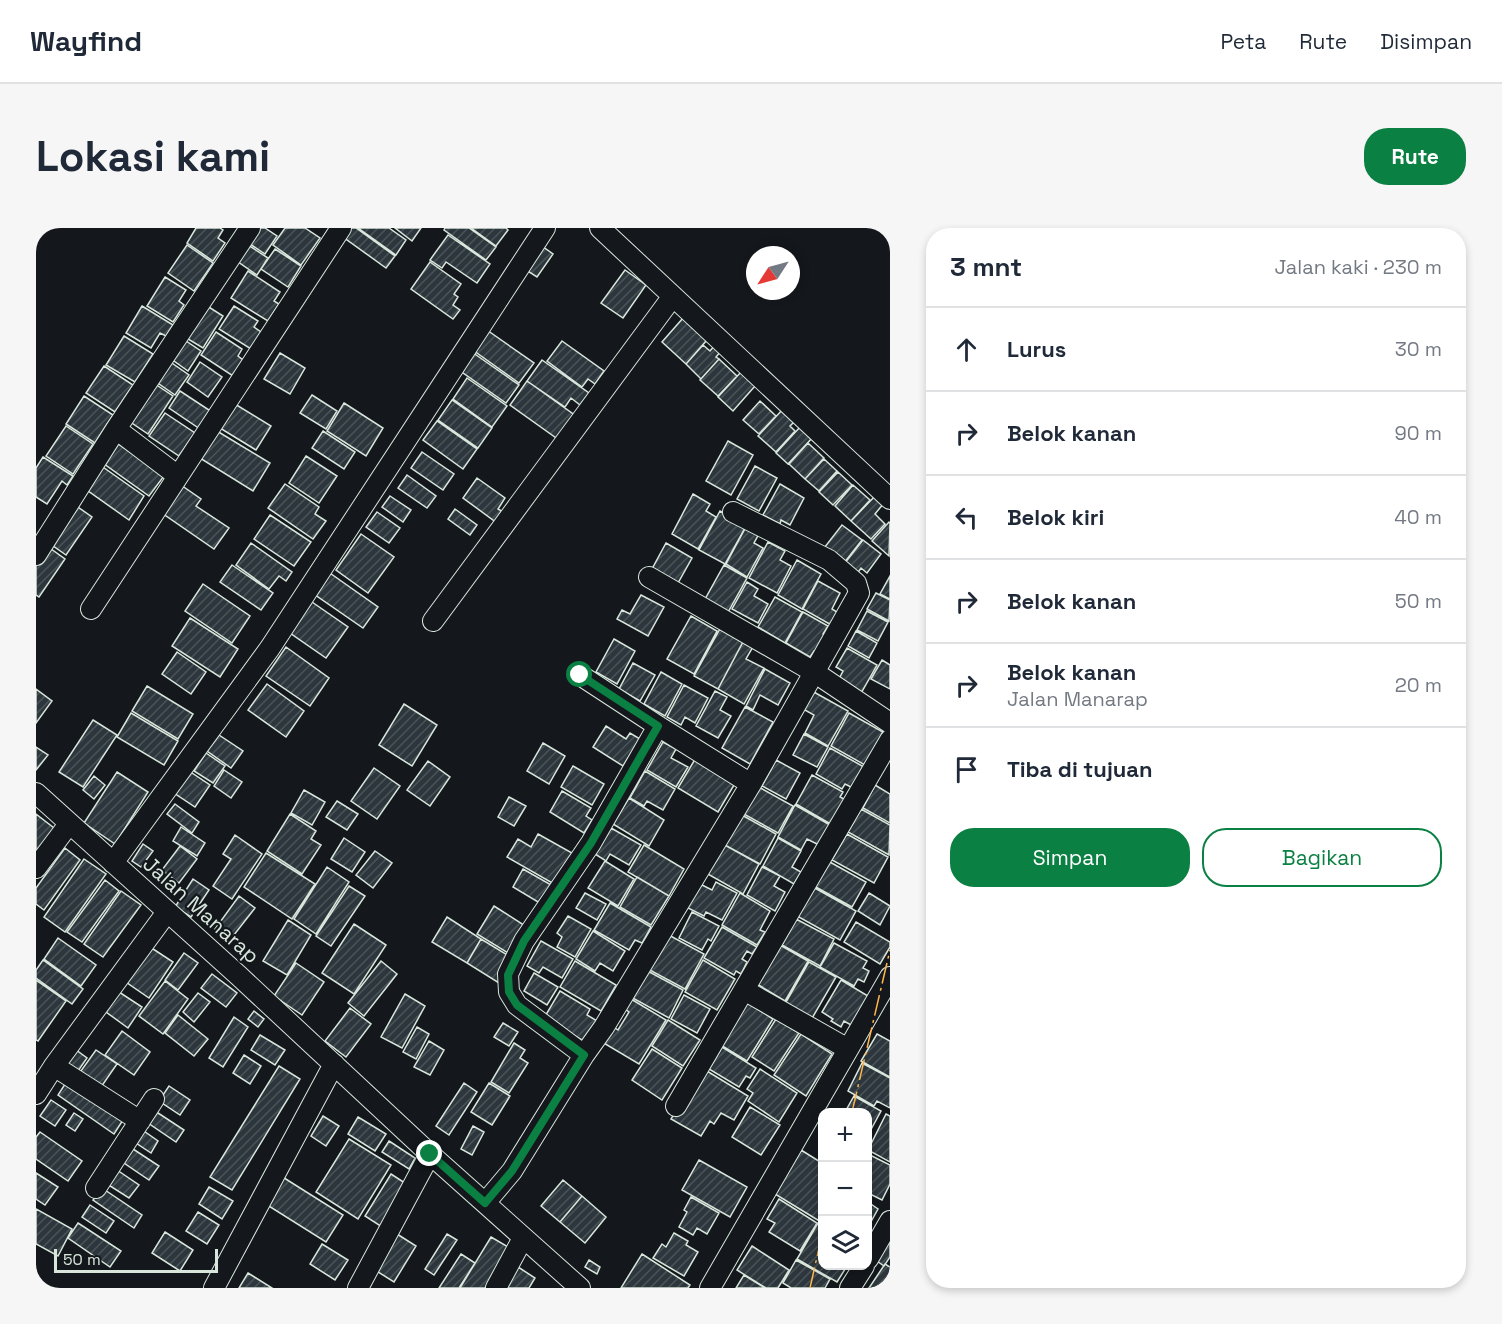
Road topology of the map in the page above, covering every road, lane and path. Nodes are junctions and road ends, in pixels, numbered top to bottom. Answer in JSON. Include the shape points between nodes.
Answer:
{"nodes":[{"id":1,"x":250,"y":228,"type":"edge"},
{"id":2,"x":341,"y":228,"type":"edge"},
{"id":3,"x":545,"y":228,"type":"edge"},
{"id":4,"x":600,"y":228,"type":"edge"},
{"id":5,"x":673,"y":296,"type":"junction"},
{"id":6,"x":116,"y":429,"type":"junction"},
{"id":7,"x":178,"y":476,"type":"junction"},
{"id":8,"x":890,"y":499,"type":"edge"},
{"id":9,"x":733,"y":512,"type":"dead end"},
{"id":10,"x":36,"y":555,"type":"edge"},
{"id":11,"x":649,"y":577,"type":"dead end"},
{"id":12,"x":91,"y":609,"type":"dead end"},
{"id":13,"x":433,"y":621,"type":"dead end"},
{"id":14,"x":814,"y":672,"type":"junction"},
{"id":15,"x":580,"y":675,"type":"dead end"},
{"id":16,"x":890,"y":723,"type":"edge"},
{"id":17,"x":658,"y":726,"type":"junction"},
{"id":18,"x":890,"y":740,"type":"edge"},
{"id":19,"x":751,"y":784,"type":"junction"},
{"id":20,"x":36,"y":793,"type":"edge"},
{"id":21,"x":69,"y":824,"type":"junction"},
{"id":22,"x":113,"y":863,"type":"junction"},
{"id":23,"x":36,"y":868,"type":"edge"},
{"id":24,"x":167,"y":912,"type":"junction"},
{"id":25,"x":890,"y":977,"type":"edge"},
{"id":26,"x":744,"y":990,"type":"junction"},
{"id":27,"x":848,"y":1049,"type":"junction"},
{"id":28,"x":584,"y":1055,"type":"junction"},
{"id":29,"x":334,"y":1064,"type":"junction"},
{"id":30,"x":54,"y":1066,"type":"junction"},
{"id":31,"x":36,"y":1094,"type":"edge"},
{"id":32,"x":154,"y":1099,"type":"dead end"},
{"id":33,"x":676,"y":1106,"type":"dead end"},
{"id":34,"x":140,"y":1120,"type":"junction"},
{"id":35,"x":430,"y":1154,"type":"junction"},
{"id":36,"x":96,"y":1188,"type":"dead end"},
{"id":37,"x":485,"y":1203,"type":"junction"},
{"id":38,"x":890,"y":1221,"type":"edge"},
{"id":39,"x":523,"y":1238,"type":"junction"},
{"id":40,"x":872,"y":1251,"type":"edge"},
{"id":41,"x":861,"y":1270,"type":"edge"},
{"id":42,"x":214,"y":1288,"type":"edge"},
{"id":43,"x":358,"y":1288,"type":"edge"},
{"id":44,"x":496,"y":1288,"type":"edge"},
{"id":45,"x":580,"y":1288,"type":"edge"},
{"id":46,"x":710,"y":1288,"type":"edge"},
{"id":47,"x":850,"y":1288,"type":"edge"}],
"edges":[{"from":1,"to":6,"type":"street"},
{"from":2,"to":7,"type":"street"},
{"from":3,"to":22,"type":"street","via":[[270,648]]},
{"from":4,"to":5,"type":"street"},
{"from":5,"to":8,"type":"street"},
{"from":5,"to":13,"type":"street"},
{"from":6,"to":7,"type":"street"},
{"from":6,"to":10,"type":"street"},
{"from":7,"to":12,"type":"street"},
{"from":9,"to":14,"type":"street","via":[[829,560],[856,583],[859,594]]},
{"from":11,"to":14,"type":"street"},
{"from":14,"to":16,"type":"street"},
{"from":14,"to":19,"type":"street"},
{"from":15,"to":17,"type":"street"},
{"from":17,"to":19,"type":"street"},
{"from":17,"to":28,"type":"street","via":[[591,843],[524,941],[508,975],[509,992],[517,1005]]},
{"from":18,"to":26,"type":"street"},
{"from":19,"to":28,"type":"street"},
{"from":20,"to":21,"type":"street","name":"Jalan Manarap"},
{"from":21,"to":22,"type":"street","name":"Jalan Manarap"},
{"from":21,"to":23,"type":"street"},
{"from":22,"to":24,"type":"street","name":"Jalan Manarap"},
{"from":24,"to":29,"type":"street","name":"Jalan Manarap"},
{"from":24,"to":30,"type":"street"},
{"from":25,"to":27,"type":"street"},
{"from":26,"to":27,"type":"street"},
{"from":26,"to":33,"type":"street"},
{"from":27,"to":46,"type":"street"},
{"from":28,"to":37,"type":"street","via":[[512,1171]]},
{"from":29,"to":35,"type":"street","name":"Jalan Manarap"},
{"from":29,"to":42,"type":"street"},
{"from":30,"to":31,"type":"street"},
{"from":30,"to":34,"type":"street"},
{"from":32,"to":34,"type":"street"},
{"from":34,"to":36,"type":"street"},
{"from":35,"to":37,"type":"street","name":"Jalan Manarap"},
{"from":35,"to":43,"type":"street"},
{"from":37,"to":39,"type":"street","name":"Jalan Manarap"},
{"from":38,"to":40,"type":"street"},
{"from":39,"to":44,"type":"street"},
{"from":39,"to":45,"type":"street","name":"Jalan Manarap"},
{"from":41,"to":47,"type":"street"}]}
